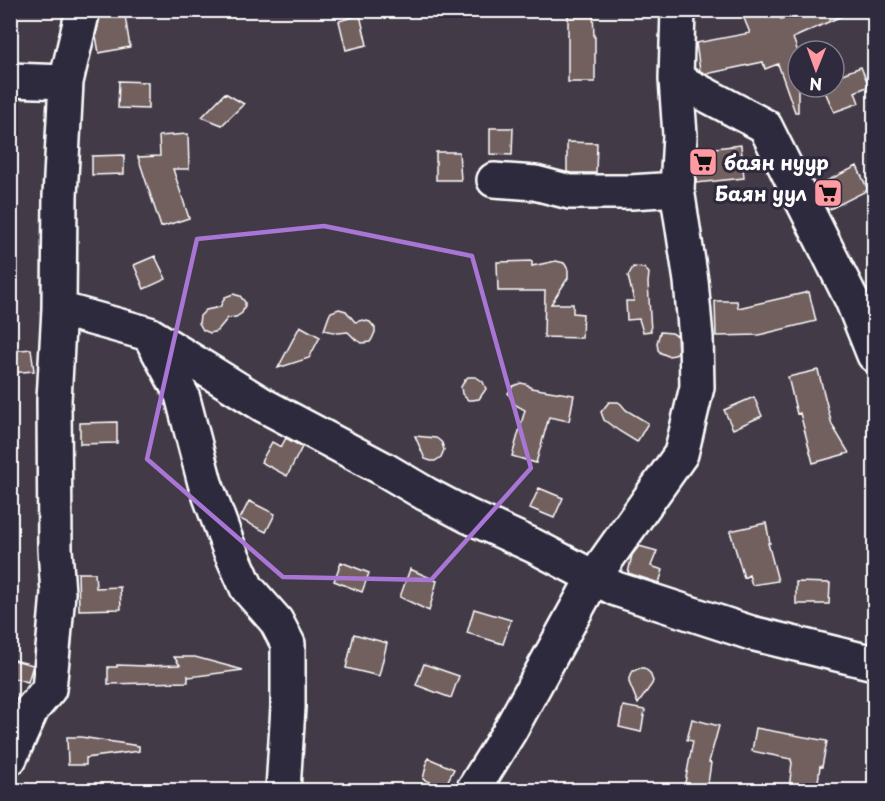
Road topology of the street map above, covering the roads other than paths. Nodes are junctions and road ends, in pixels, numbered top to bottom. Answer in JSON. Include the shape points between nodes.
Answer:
{"nodes":[{"id":1,"x":83,"y":10,"type":"edge"},
{"id":2,"x":678,"y":10,"type":"edge"},
{"id":3,"x":676,"y":79,"type":"junction"},
{"id":4,"x":10,"y":80,"type":"edge"},
{"id":5,"x":66,"y":82,"type":"junction"},
{"id":6,"x":494,"y":180,"type":"dead end"},
{"id":7,"x":677,"y":189,"type":"junction"},
{"id":8,"x":863,"y":299,"type":"edge"},
{"id":9,"x":59,"y":309,"type":"junction"},
{"id":10,"x":150,"y":334,"type":"junction"},
{"id":11,"x":874,"y":355,"type":"edge"},
{"id":12,"x":594,"y":577,"type":"junction"},
{"id":13,"x":874,"y":663,"type":"edge"},
{"id":14,"x":10,"y":759,"type":"edge"},
{"id":15,"x":283,"y":790,"type":"edge"},
{"id":16,"x":473,"y":790,"type":"edge"}],
"edges":[{"from":1,"to":5,"type":"street"},
{"from":2,"to":3,"type":"street"},
{"from":3,"to":7,"type":"street","via":[[681,135]]},
{"from":3,"to":8,"type":"street","via":[[765,126]]},
{"from":4,"to":5,"type":"street"},
{"from":5,"to":9,"type":"street"},
{"from":6,"to":7,"type":"street","via":[[536,183],[570,192]]},
{"from":7,"to":12,"type":"street","via":[[691,281],[697,387],[681,454]]},
{"from":8,"to":11,"type":"street"},
{"from":9,"to":10,"type":"street"},
{"from":9,"to":14,"type":"street","via":[[54,400],[58,593],[50,679],[49,688],[32,709]]},
{"from":10,"to":12,"type":"street","via":[[265,406],[468,516]]},
{"from":10,"to":15,"type":"street","via":[[182,395],[205,483],[229,548],[247,588],[276,621],[288,644]]},
{"from":12,"to":13,"type":"street","via":[[616,589],[751,633]]},
{"from":12,"to":16,"type":"street"}]}
